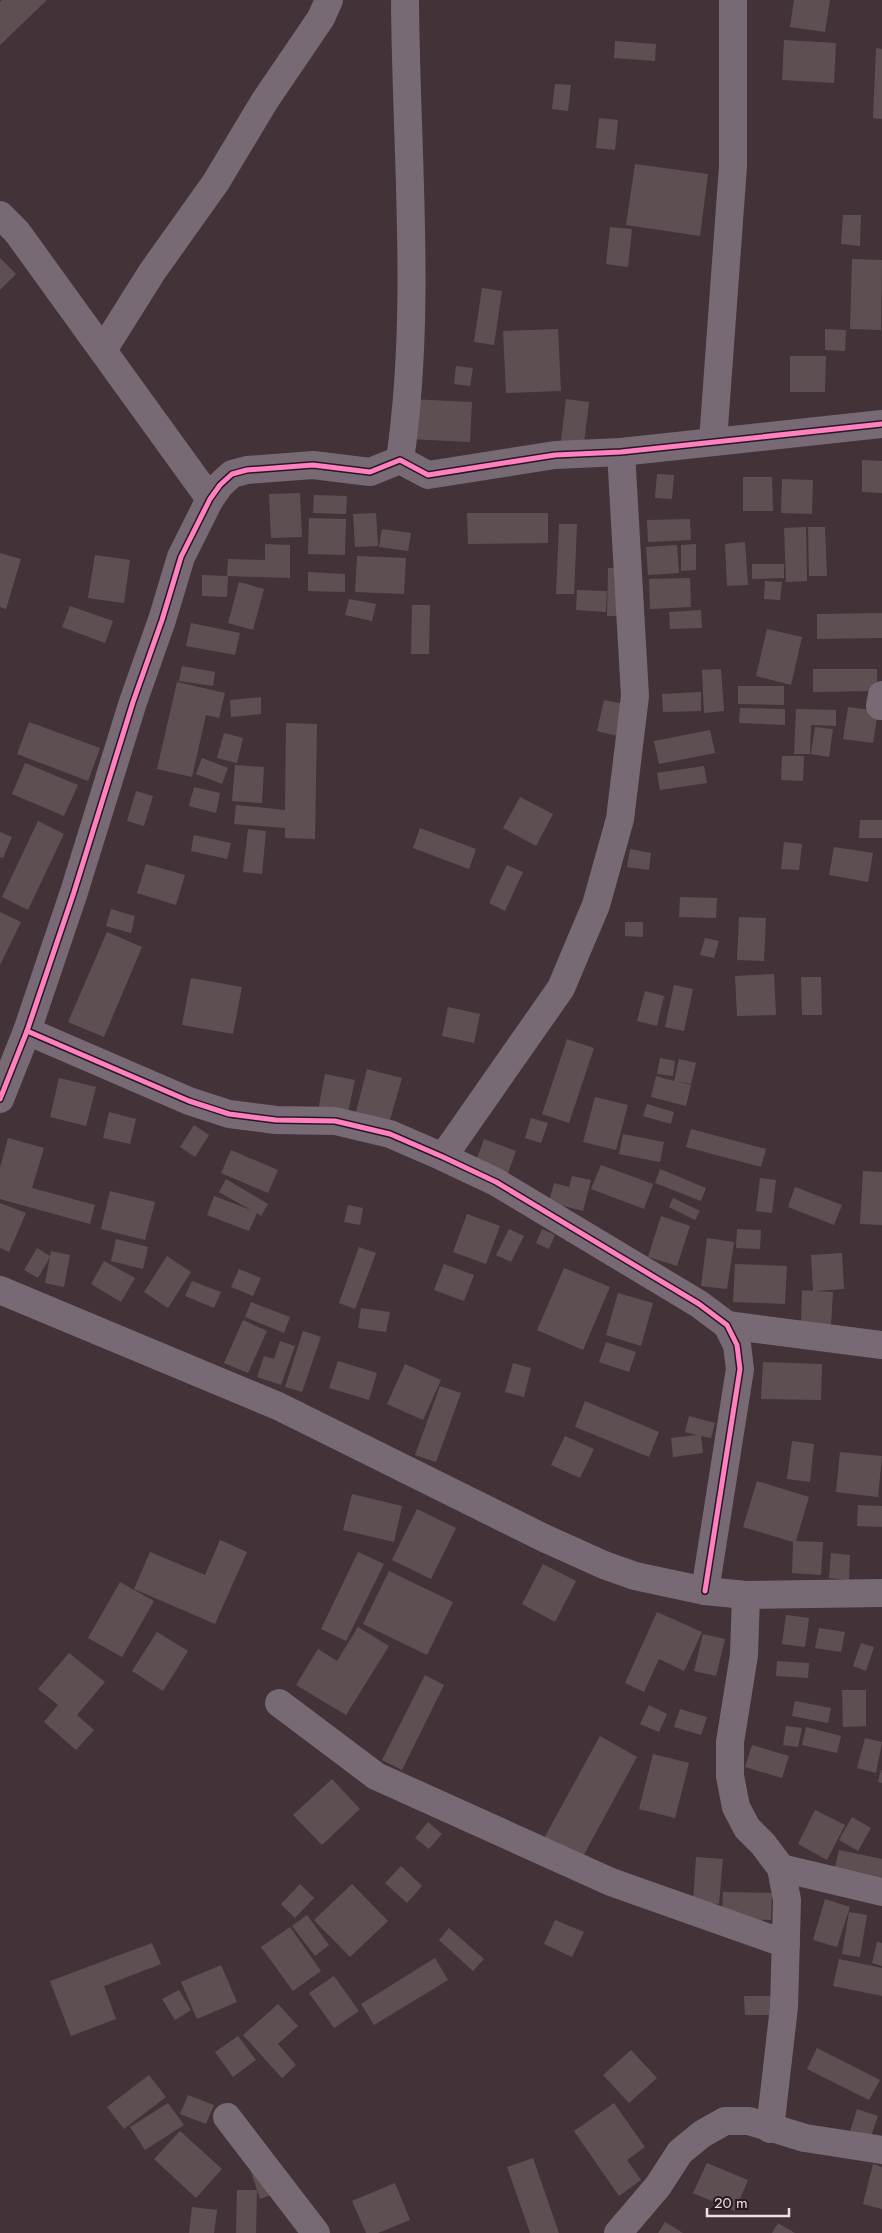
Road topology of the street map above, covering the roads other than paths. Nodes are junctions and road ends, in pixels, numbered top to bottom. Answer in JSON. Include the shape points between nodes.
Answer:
{"nodes":[{"id":1,"x":329,"y":0,"type":"edge"},
{"id":2,"x":405,"y":0,"type":"edge"},
{"id":3,"x":733,"y":0,"type":"edge"},
{"id":4,"x":0,"y":215,"type":"edge"},
{"id":5,"x":103,"y":350,"type":"junction"},
{"id":6,"x":882,"y":424,"type":"edge"},
{"id":7,"x":713,"y":441,"type":"junction"},
{"id":8,"x":621,"y":452,"type":"junction"},
{"id":9,"x":400,"y":460,"type":"junction"},
{"id":10,"x":210,"y":499,"type":"junction"},
{"id":11,"x":27,"y":1031,"type":"junction"},
{"id":12,"x":0,"y":1099,"type":"edge"},
{"id":13,"x":443,"y":1156,"type":"junction"},
{"id":14,"x":0,"y":1290,"type":"edge"},
{"id":15,"x":727,"y":1325,"type":"junction"},
{"id":16,"x":882,"y":1345,"type":"edge"},
{"id":17,"x":705,"y":1591,"type":"junction"},
{"id":18,"x":882,"y":1593,"type":"edge"},
{"id":19,"x":746,"y":1594,"type":"junction"},
{"id":20,"x":280,"y":1703,"type":"dead end"},
{"id":21,"x":781,"y":1868,"type":"junction"},
{"id":22,"x":882,"y":1892,"type":"edge"},
{"id":23,"x":786,"y":1944,"type":"junction"},
{"id":24,"x":227,"y":2117,"type":"dead end"},
{"id":25,"x":770,"y":2129,"type":"junction"},
{"id":26,"x":882,"y":2150,"type":"edge"},
{"id":27,"x":316,"y":2233,"type":"edge"},
{"id":28,"x":618,"y":2233,"type":"edge"}],
"edges":[{"from":1,"to":5,"type":"street","via":[[321,18],[264,102],[216,182],[152,272]]},
{"from":2,"to":9,"type":"street","via":[[412,324]]},
{"from":3,"to":7,"type":"street","via":[[733,166]]},
{"from":4,"to":5,"type":"street","via":[[17,232]]},
{"from":5,"to":10,"type":"street"},
{"from":6,"to":7,"type":"street"},
{"from":7,"to":8,"type":"street"},
{"from":8,"to":9,"type":"street","via":[[554,455],[428,475]]},
{"from":8,"to":13,"type":"street","via":[[635,696],[620,819],[596,905],[561,988]]},
{"from":9,"to":10,"type":"street","via":[[370,472],[313,465],[247,470],[232,474]]},
{"from":10,"to":11,"type":"street","via":[[181,557]]},
{"from":11,"to":12,"type":"street"},
{"from":11,"to":13,"type":"street","via":[[189,1101],[229,1114],[276,1120],[335,1121],[390,1134]]},
{"from":13,"to":15,"type":"street","via":[[496,1182],[609,1249]]},
{"from":14,"to":17,"type":"street","via":[[278,1406],[604,1565],[644,1578]]},
{"from":15,"to":16,"type":"street"},
{"from":15,"to":17,"type":"street","via":[[736,1345],[740,1369]]},
{"from":17,"to":19,"type":"street"},
{"from":18,"to":19,"type":"street"},
{"from":19,"to":21,"type":"street","via":[[744,1655],[730,1742],[730,1776],[736,1807],[747,1828]]},
{"from":20,"to":23,"type":"street","via":[[376,1776],[611,1882]]},
{"from":21,"to":22,"type":"street"},
{"from":21,"to":23,"type":"street","via":[[787,1900]]},
{"from":23,"to":25,"type":"street","via":[[784,2007]]},
{"from":24,"to":27,"type":"street"},
{"from":25,"to":26,"type":"street"},
{"from":25,"to":28,"type":"street","via":[[748,2121],[726,2121],[702,2134],[680,2152],[658,2186]]}]}
